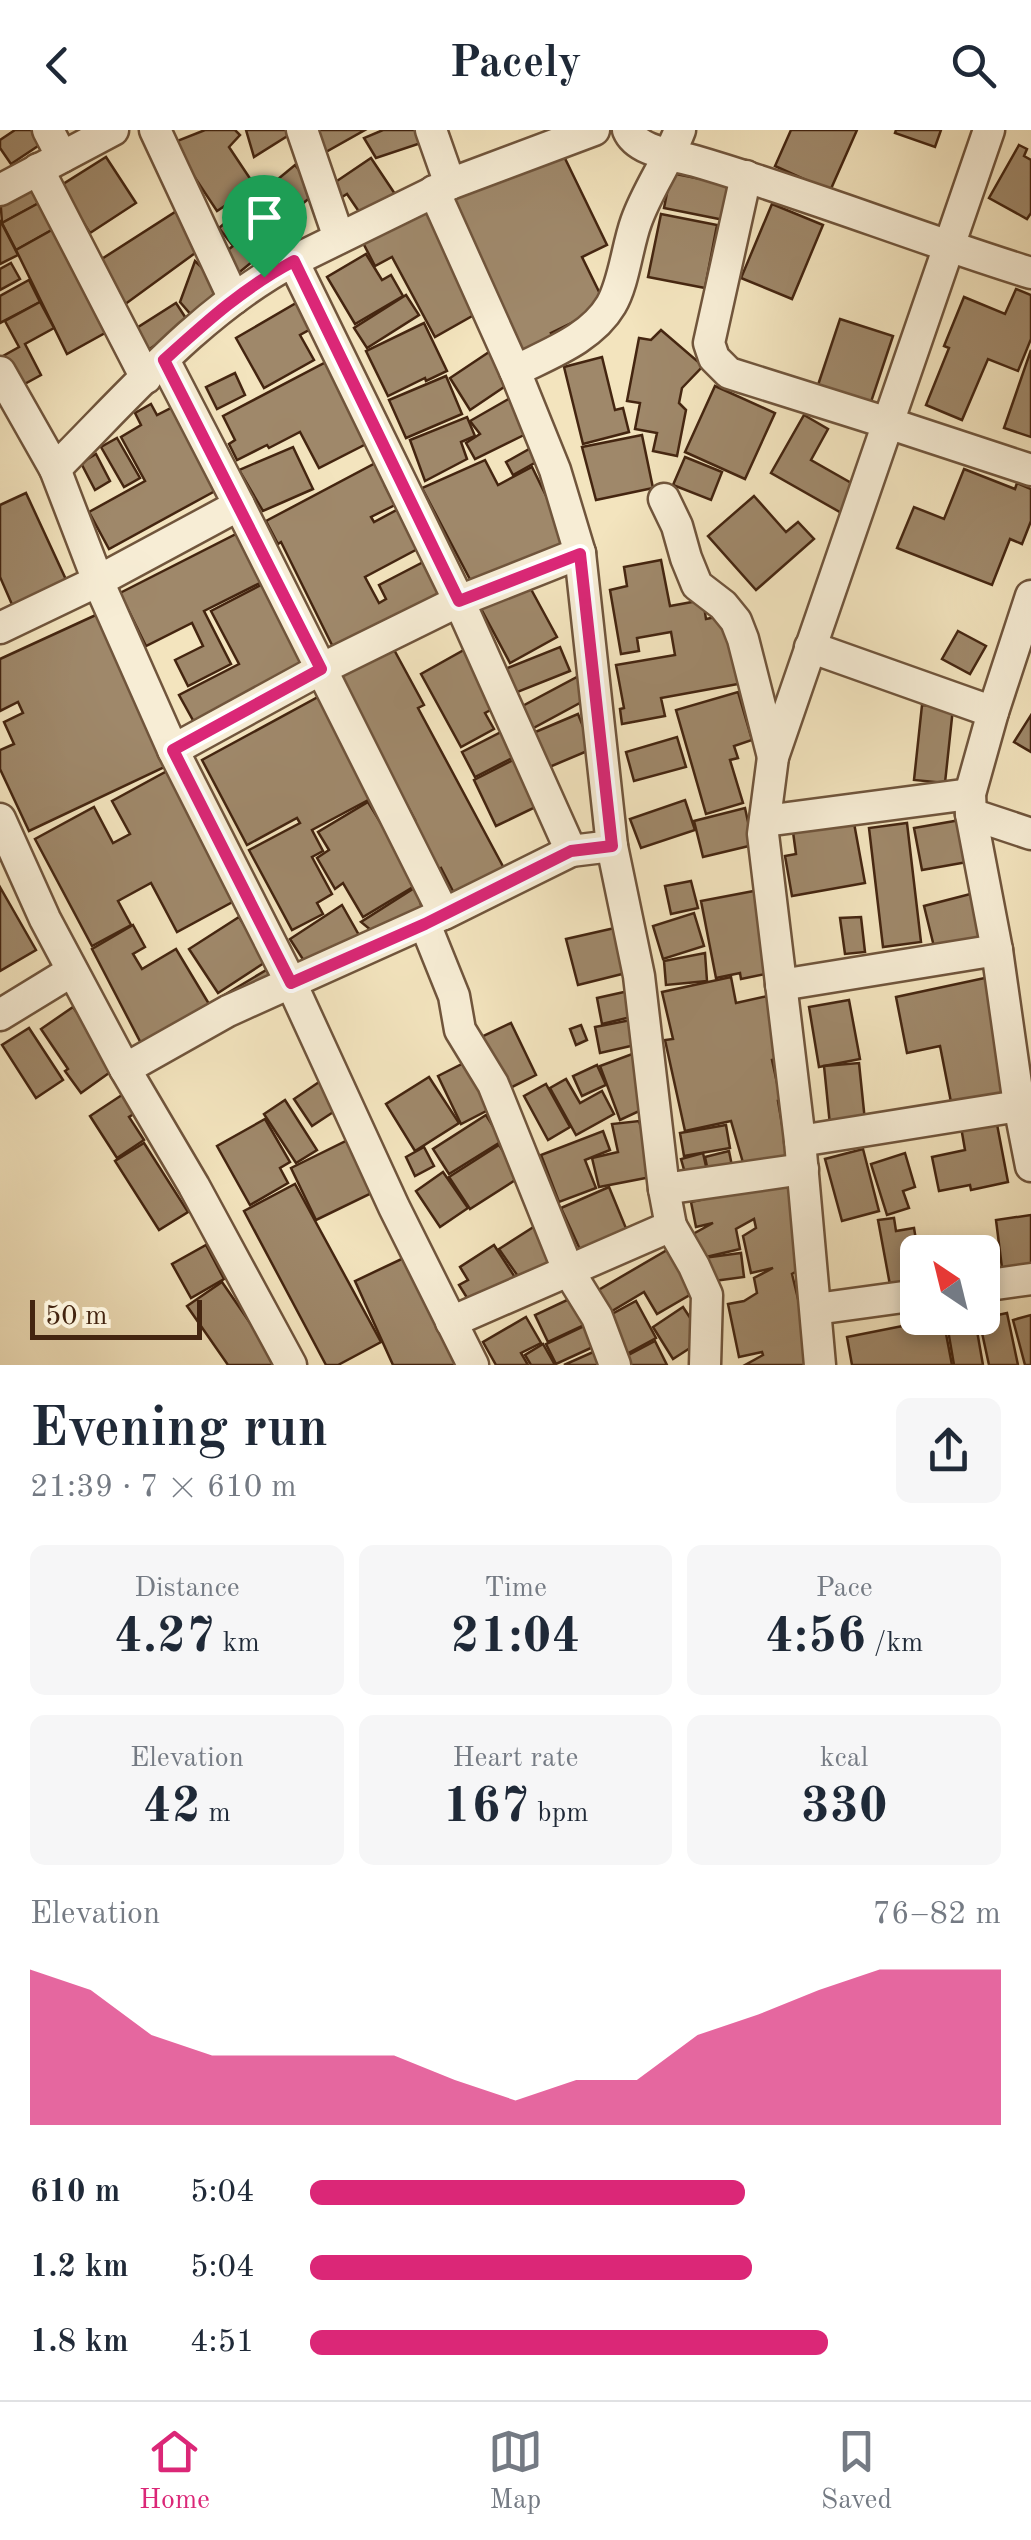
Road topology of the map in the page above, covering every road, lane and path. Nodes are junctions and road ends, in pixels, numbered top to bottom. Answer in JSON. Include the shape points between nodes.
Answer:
{"nodes":[{"id":1,"x":113,"y":130,"type":"edge"},
{"id":2,"x":156,"y":130,"type":"edge"},
{"id":3,"x":302,"y":130,"type":"edge"},
{"id":4,"x":431,"y":130,"type":"edge"},
{"id":5,"x":594,"y":130,"type":"edge"},
{"id":6,"x":628,"y":130,"type":"edge"},
{"id":7,"x":989,"y":130,"type":"edge"},
{"id":8,"x":676,"y":142,"type":"edge"},
{"id":9,"x":49,"y":152,"type":"edge"},
{"id":10,"x":746,"y":176,"type":"junction"},
{"id":11,"x":442,"y":187,"type":"junction"},
{"id":12,"x":0,"y":190,"type":"edge"},
{"id":13,"x":339,"y":238,"type":"junction"},
{"id":14,"x":948,"y":248,"type":"junction"},
{"id":15,"x":294,"y":261,"type":"junction"},
{"id":16,"x":1031,"y":273,"type":"edge"},
{"id":17,"x":234,"y":298,"type":"junction"},
{"id":18,"x":155,"y":369,"type":"junction"},
{"id":19,"x":515,"y":371,"type":"junction"},
{"id":20,"x":0,"y":372,"type":"edge"},
{"id":21,"x":888,"y":423,"type":"junction"},
{"id":22,"x":55,"y":469,"type":"junction"},
{"id":23,"x":1031,"y":470,"type":"edge"},
{"id":24,"x":664,"y":499,"type":"dead end"},
{"id":25,"x":239,"y":506,"type":"junction"},
{"id":26,"x":580,"y":554,"type":"junction"},
{"id":27,"x":98,"y":581,"type":"junction"},
{"id":28,"x":1031,"y":596,"type":"edge"},
{"id":29,"x":459,"y":601,"type":"junction"},
{"id":30,"x":0,"y":628,"type":"edge"},
{"id":31,"x":810,"y":647,"type":"junction"},
{"id":32,"x":1020,"y":665,"type":"edge"},
{"id":33,"x":321,"y":669,"type":"junction"},
{"id":34,"x":993,"y":712,"type":"junction"},
{"id":35,"x":173,"y":750,"type":"junction"},
{"id":36,"x":773,"y":758,"type":"junction"},
{"id":37,"x":971,"y":804,"type":"junction"},
{"id":38,"x":0,"y":819,"type":"edge"},
{"id":39,"x":765,"y":821,"type":"junction"},
{"id":40,"x":1031,"y":834,"type":"edge"},
{"id":41,"x":612,"y":846,"type":"junction"},
{"id":42,"x":571,"y":851,"type":"junction"},
{"id":43,"x":435,"y":919,"type":"junction"},
{"id":44,"x":997,"y":950,"type":"junction"},
{"id":45,"x":72,"y":971,"type":"junction"},
{"id":46,"x":291,"y":983,"type":"junction"},
{"id":47,"x":782,"y":984,"type":"junction"},
{"id":48,"x":0,"y":1015,"type":"edge"},
{"id":49,"x":125,"y":1068,"type":"junction"},
{"id":50,"x":1025,"y":1105,"type":"edge"},
{"id":51,"x":801,"y":1155,"type":"junction"},
{"id":52,"x":1031,"y":1166,"type":"edge"},
{"id":53,"x":664,"y":1189,"type":"junction"},
{"id":54,"x":671,"y":1226,"type":"junction"},
{"id":55,"x":568,"y":1270,"type":"junction"},
{"id":56,"x":1031,"y":1279,"type":"edge"},
{"id":57,"x":1000,"y":1283,"type":"edge"},
{"id":58,"x":900,"y":1297,"type":"edge"},
{"id":59,"x":816,"y":1309,"type":"junction"},
{"id":60,"x":452,"y":1322,"type":"junction"},
{"id":61,"x":292,"y":1365,"type":"edge"},
{"id":62,"x":473,"y":1365,"type":"edge"},
{"id":63,"x":616,"y":1365,"type":"edge"},
{"id":64,"x":705,"y":1365,"type":"edge"},
{"id":65,"x":820,"y":1365,"type":"edge"}],
"edges":[{"from":1,"to":9,"type":"street"},
{"from":2,"to":17,"type":"street"},
{"from":3,"to":13,"type":"street"},
{"from":4,"to":11,"type":"street"},
{"from":5,"to":11,"type":"street"},
{"from":6,"to":8,"type":"street","via":[[647,148]]},
{"from":7,"to":14,"type":"street"},
{"from":8,"to":10,"type":"street"},
{"from":8,"to":19,"type":"street","via":[[636,220],[612,303],[576,340]]},
{"from":9,"to":12,"type":"street"},
{"from":9,"to":18,"type":"street"},
{"from":10,"to":14,"type":"street"},
{"from":10,"to":21,"type":"street","via":[[709,343],[714,358],[729,373]]},
{"from":11,"to":13,"type":"street"},
{"from":11,"to":19,"type":"street"},
{"from":13,"to":15,"type":"street"},
{"from":14,"to":16,"type":"street"},
{"from":14,"to":21,"type":"street"},
{"from":15,"to":17,"type":"street"},
{"from":15,"to":29,"type":"street"},
{"from":17,"to":18,"type":"street"},
{"from":18,"to":22,"type":"street"},
{"from":18,"to":25,"type":"street"},
{"from":19,"to":26,"type":"street"},
{"from":20,"to":22,"type":"street"},
{"from":21,"to":23,"type":"street"},
{"from":21,"to":31,"type":"street"},
{"from":22,"to":27,"type":"street"},
{"from":24,"to":36,"type":"street","via":[[697,585],[736,621]]},
{"from":25,"to":27,"type":"street"},
{"from":25,"to":33,"type":"street"},
{"from":26,"to":29,"type":"street"},
{"from":26,"to":41,"type":"street"},
{"from":27,"to":30,"type":"street"},
{"from":27,"to":35,"type":"street"},
{"from":28,"to":32,"type":"street"},
{"from":29,"to":33,"type":"street"},
{"from":29,"to":42,"type":"street"},
{"from":31,"to":34,"type":"street"},
{"from":31,"to":36,"type":"street"},
{"from":32,"to":34,"type":"street"},
{"from":33,"to":35,"type":"street"},
{"from":33,"to":43,"type":"street"},
{"from":34,"to":37,"type":"street"},
{"from":35,"to":46,"type":"street"},
{"from":36,"to":39,"type":"street"},
{"from":37,"to":39,"type":"street"},
{"from":37,"to":40,"type":"street"},
{"from":37,"to":44,"type":"street"},
{"from":38,"to":45,"type":"street"},
{"from":39,"to":47,"type":"street"},
{"from":41,"to":42,"type":"street"},
{"from":41,"to":53,"type":"street","via":[[639,976]]},
{"from":42,"to":43,"type":"street"},
{"from":43,"to":46,"type":"street"},
{"from":43,"to":55,"type":"street","via":[[460,1030],[493,1084]]},
{"from":44,"to":47,"type":"street"},
{"from":44,"to":50,"type":"street"},
{"from":45,"to":48,"type":"street"},
{"from":45,"to":49,"type":"street"},
{"from":46,"to":49,"type":"street"},
{"from":46,"to":60,"type":"street"},
{"from":47,"to":51,"type":"street"},
{"from":49,"to":61,"type":"street"},
{"from":50,"to":51,"type":"street"},
{"from":50,"to":52,"type":"street"},
{"from":51,"to":53,"type":"street"},
{"from":51,"to":59,"type":"street"},
{"from":53,"to":54,"type":"street"},
{"from":54,"to":55,"type":"street"},
{"from":54,"to":64,"type":"street","via":[[707,1295]]},
{"from":55,"to":60,"type":"street"},
{"from":55,"to":63,"type":"street"},
{"from":56,"to":57,"type":"street"},
{"from":58,"to":59,"type":"street"},
{"from":59,"to":65,"type":"street"},
{"from":60,"to":62,"type":"street"}]}
